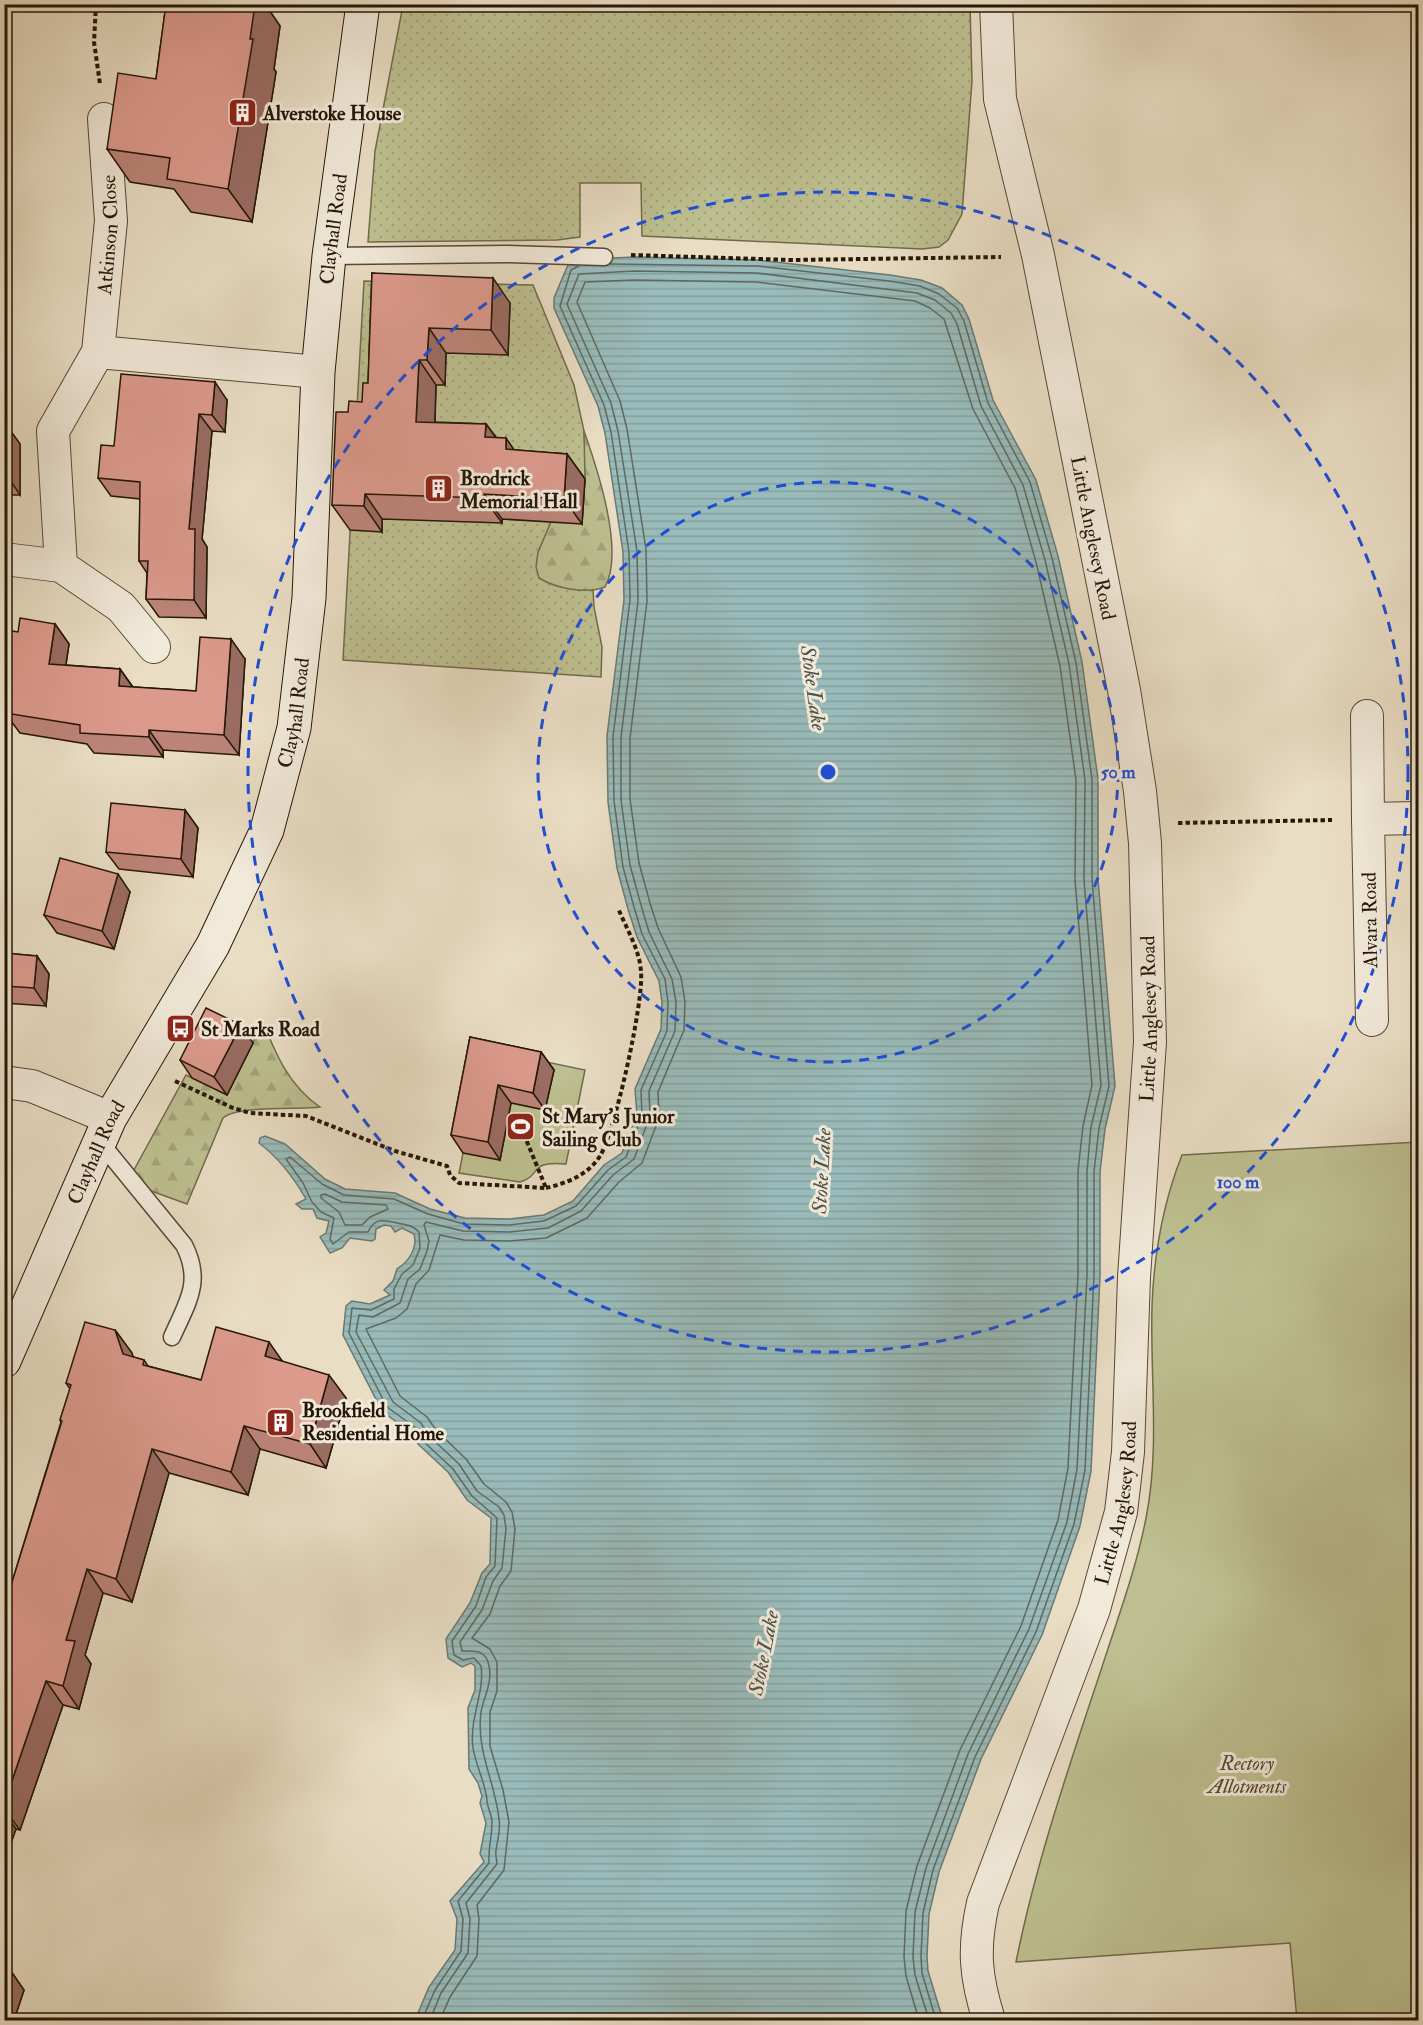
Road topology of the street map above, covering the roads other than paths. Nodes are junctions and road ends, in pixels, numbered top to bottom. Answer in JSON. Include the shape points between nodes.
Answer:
{"nodes":[{"id":1,"x":363,"y":4,"type":"edge"},
{"id":2,"x":996,"y":4,"type":"edge"},
{"id":3,"x":104,"y":119,"type":"road end"},
{"id":4,"x":329,"y":256,"type":"junction"},
{"id":5,"x":604,"y":257,"type":"road end"},
{"id":6,"x":98,"y":352,"type":"junction"},
{"id":7,"x":318,"y":372,"type":"junction"},
{"id":8,"x":4,"y":559,"type":"edge"},
{"id":9,"x":61,"y":566,"type":"junction"},
{"id":10,"x":154,"y":647,"type":"dead end"},
{"id":11,"x":1367,"y":716,"type":"dead end"},
{"id":12,"x":1419,"y":818,"type":"edge"},
{"id":13,"x":1368,"y":819,"type":"junction"},
{"id":14,"x":1371,"y":1020,"type":"dead end"},
{"id":15,"x":4,"y":1082,"type":"edge"},
{"id":16,"x":105,"y":1130,"type":"junction"},
{"id":17,"x":172,"y":1337,"type":"dead end"},
{"id":18,"x":4,"y":1361,"type":"edge"},
{"id":19,"x":989,"y":2020,"type":"edge"}],
"edges":[{"from":1,"to":4,"type":"street","name":"Clayhall Road"},
{"from":2,"to":19,"type":"street","name":"Little Anglesey Road","via":[[1000,99],[1038,255],[1124,690],[1144,824],[1149,1074],[1121,1512],[1094,1609],[983,1903],[976,1940],[976,1971]]},
{"from":3,"to":6,"type":"street","name":"Atkinson Close","via":[[111,221]]},
{"from":4,"to":5,"type":"lane"},
{"from":4,"to":7,"type":"street","name":"Clayhall Road"},
{"from":6,"to":7,"type":"street"},
{"from":6,"to":9,"type":"street","name":"Atkinson Close","via":[[53,431]]},
{"from":7,"to":16,"type":"street","name":"Clayhall Road","via":[[309,598],[294,728],[267,830],[213,945]]},
{"from":8,"to":9,"type":"street"},
{"from":9,"to":10,"type":"street","via":[[121,607]]},
{"from":11,"to":13,"type":"street","name":"Alvara Road"},
{"from":12,"to":13,"type":"street"},
{"from":13,"to":14,"type":"street","name":"Alvara Road"},
{"from":15,"to":16,"type":"street","via":[[32,1086]]},
{"from":16,"to":17,"type":"lane","via":[[192,1261],[192,1292]]},
{"from":16,"to":18,"type":"street","name":"Clayhall Road"}]}
